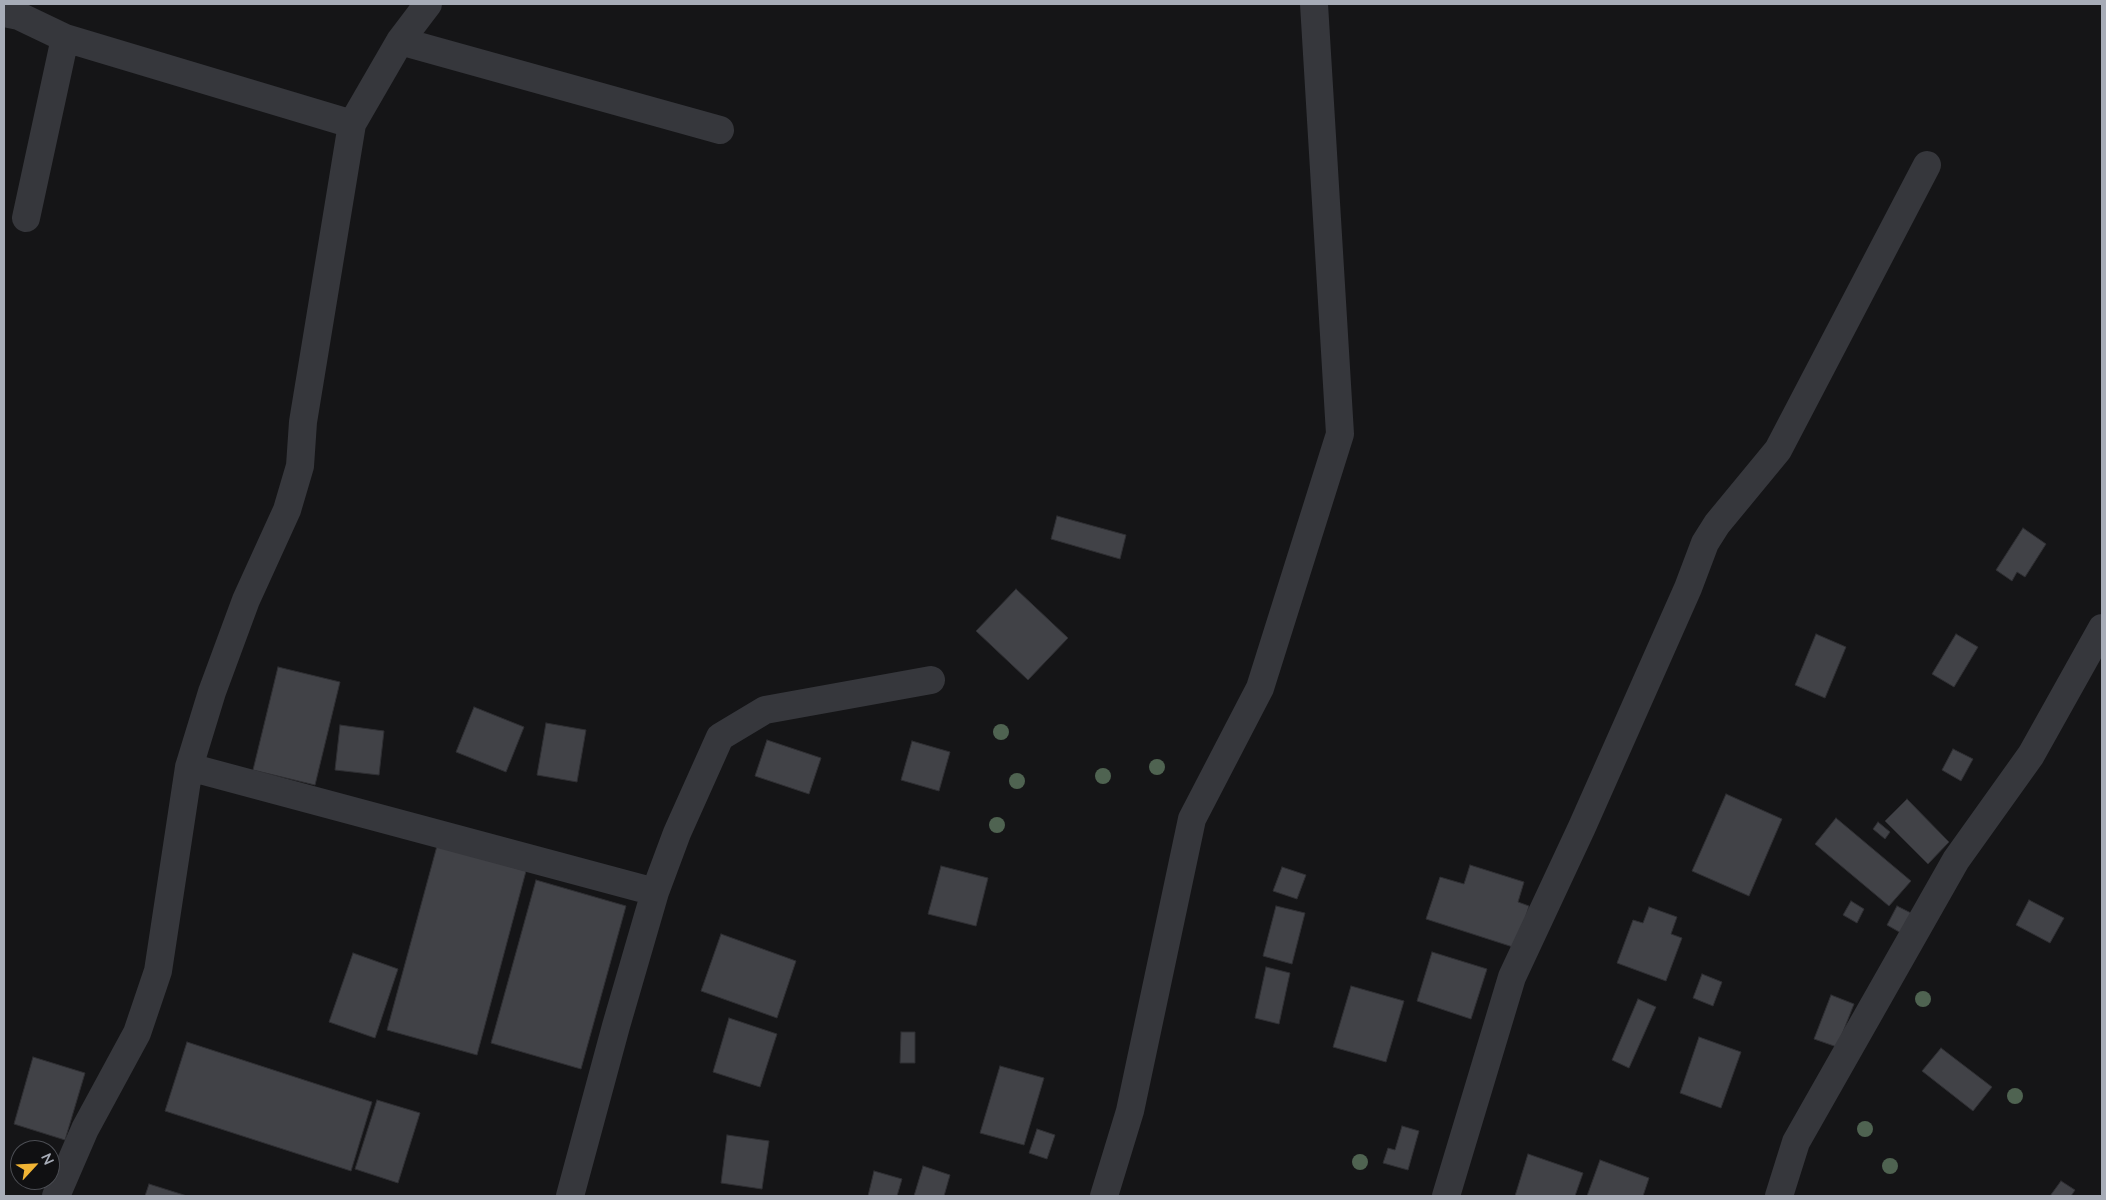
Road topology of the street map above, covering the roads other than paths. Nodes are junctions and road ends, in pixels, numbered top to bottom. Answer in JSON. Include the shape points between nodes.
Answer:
{"nodes":[{"id":1,"x":428,"y":4,"type":"edge"},
{"id":2,"x":1314,"y":4,"type":"edge"},
{"id":3,"x":4,"y":13,"type":"edge"},
{"id":4,"x":65,"y":38,"type":"junction"},
{"id":5,"x":400,"y":41,"type":"junction"},
{"id":6,"x":352,"y":124,"type":"junction"},
{"id":7,"x":720,"y":130,"type":"dead end"},
{"id":8,"x":1927,"y":165,"type":"dead end"},
{"id":9,"x":26,"y":218,"type":"dead end"},
{"id":10,"x":2102,"y":628,"type":"edge"},
{"id":11,"x":931,"y":680,"type":"dead end"},
{"id":12,"x":189,"y":767,"type":"junction"},
{"id":13,"x":655,"y":892,"type":"junction"},
{"id":14,"x":56,"y":1196,"type":"edge"},
{"id":15,"x":570,"y":1196,"type":"edge"},
{"id":16,"x":1104,"y":1196,"type":"edge"},
{"id":17,"x":1446,"y":1196,"type":"edge"},
{"id":18,"x":1779,"y":1196,"type":"edge"}],
"edges":[{"from":1,"to":5,"type":"street"},
{"from":2,"to":16,"type":"street","via":[[1340,434],[1260,688],[1192,819],[1130,1111]]},
{"from":3,"to":4,"type":"street","via":[[18,16]]},
{"from":4,"to":6,"type":"street"},
{"from":4,"to":9,"type":"street"},
{"from":5,"to":6,"type":"street"},
{"from":5,"to":7,"type":"street"},
{"from":6,"to":12,"type":"street","via":[[303,422],[300,466],[287,510],[246,600],[212,692]]},
{"from":8,"to":17,"type":"street","via":[[1778,450],[1705,543],[1582,827],[1512,977]]},
{"from":10,"to":18,"type":"street","via":[[2031,755],[1956,860],[1796,1142]]},
{"from":11,"to":13,"type":"street","via":[[765,710],[720,737]]},
{"from":12,"to":13,"type":"street"},
{"from":12,"to":14,"type":"street","via":[[158,971],[137,1033],[85,1129]]},
{"from":13,"to":15,"type":"street"}]}
